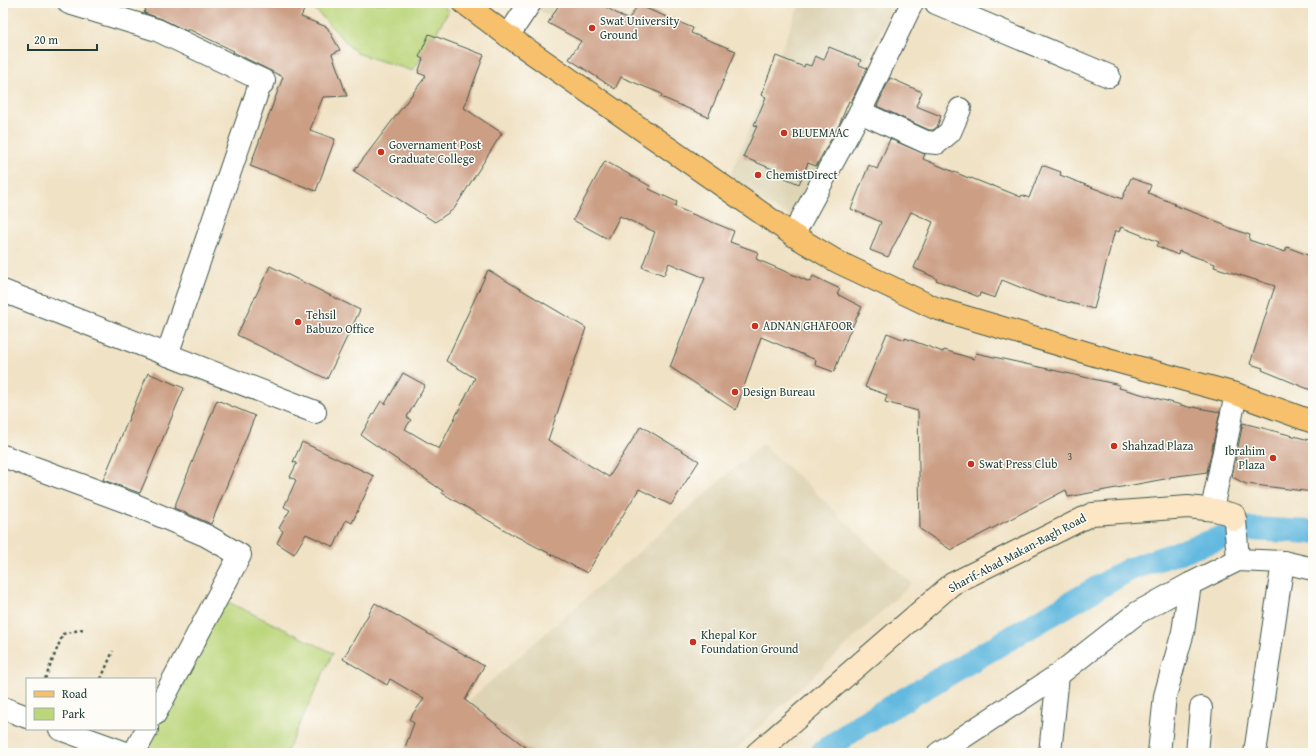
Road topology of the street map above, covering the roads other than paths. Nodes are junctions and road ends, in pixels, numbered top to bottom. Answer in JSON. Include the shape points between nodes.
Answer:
{"nodes":[{"id":1,"x":69,"y":3,"type":"edge"},
{"id":2,"x":464,"y":3,"type":"edge"},
{"id":3,"x":530,"y":3,"type":"edge"},
{"id":4,"x":912,"y":3,"type":"edge"},
{"id":5,"x":936,"y":3,"type":"edge"},
{"id":6,"x":504,"y":37,"type":"junction"},
{"id":7,"x":1109,"y":76,"type":"dead end"},
{"id":8,"x":960,"y":109,"type":"dead end"},
{"id":9,"x":860,"y":112,"type":"junction"},
{"id":10,"x":793,"y":235,"type":"junction"},
{"id":11,"x":3,"y":291,"type":"edge"},
{"id":12,"x":167,"y":355,"type":"junction"},
{"id":13,"x":1236,"y":396,"type":"junction"},
{"id":14,"x":315,"y":412,"type":"dead end"},
{"id":15,"x":1313,"y":422,"type":"edge"},
{"id":16,"x":1313,"y":425,"type":"edge"},
{"id":17,"x":3,"y":456,"type":"edge"},
{"id":18,"x":1212,"y":509,"type":"junction"},
{"id":19,"x":1238,"y":556,"type":"junction"},
{"id":20,"x":1283,"y":562,"type":"junction"},
{"id":21,"x":1313,"y":569,"type":"edge"},
{"id":22,"x":1190,"y":584,"type":"junction"},
{"id":23,"x":1058,"y":675,"type":"junction"},
{"id":24,"x":3,"y":708,"type":"edge"},
{"id":25,"x":1201,"y":708,"type":"dead end"},
{"id":26,"x":156,"y":712,"type":"edge"},
{"id":27,"x":26,"y":717,"type":"edge"},
{"id":28,"x":63,"y":730,"type":"edge"},
{"id":29,"x":146,"y":730,"type":"edge"},
{"id":30,"x":126,"y":753,"type":"edge"},
{"id":31,"x":134,"y":753,"type":"edge"},
{"id":32,"x":757,"y":753,"type":"edge"},
{"id":33,"x":939,"y":753,"type":"edge"},
{"id":34,"x":1050,"y":753,"type":"edge"},
{"id":35,"x":1158,"y":753,"type":"edge"},
{"id":36,"x":1197,"y":753,"type":"edge"},
{"id":37,"x":1255,"y":753,"type":"edge"}],
"edges":[{"from":1,"to":12,"type":"street","via":[[157,30],[264,81],[258,90]]},
{"from":2,"to":6,"type":"main road"},
{"from":3,"to":6,"type":"street"},
{"from":4,"to":9,"type":"street"},
{"from":5,"to":7,"type":"street"},
{"from":6,"to":10,"type":"main road"},
{"from":6,"to":13,"type":"main road","via":[[789,242],[838,271],[933,315],[1002,336]]},
{"from":8,"to":9,"type":"street","via":[[950,132],[937,143],[926,142]]},
{"from":9,"to":10,"type":"street"},
{"from":10,"to":13,"type":"main road","via":[[838,262],[934,308]]},
{"from":11,"to":12,"type":"street"},
{"from":12,"to":14,"type":"street"},
{"from":13,"to":15,"type":"main road"},
{"from":13,"to":16,"type":"main road"},
{"from":13,"to":18,"type":"street"},
{"from":17,"to":26,"type":"street","via":[[142,508],[207,536],[240,555]]},
{"from":18,"to":19,"type":"street","name":"Sharif-Abad Makan-Bagh Road","via":[[1234,515]]},
{"from":18,"to":32,"type":"street","name":"Sharif-Abad Makan-Bagh Road","via":[[1188,507],[1092,514],[952,584]]},
{"from":19,"to":20,"type":"street"},
{"from":19,"to":22,"type":"street"},
{"from":20,"to":21,"type":"street"},
{"from":20,"to":37,"type":"street"},
{"from":22,"to":23,"type":"street","via":[[1137,613]]},
{"from":22,"to":35,"type":"street","via":[[1183,632],[1165,696]]},
{"from":23,"to":33,"type":"street"},
{"from":23,"to":34,"type":"street"},
{"from":24,"to":27,"type":"street"},
{"from":25,"to":36,"type":"street"},
{"from":28,"to":30,"type":"street"},
{"from":29,"to":31,"type":"street"}]}
